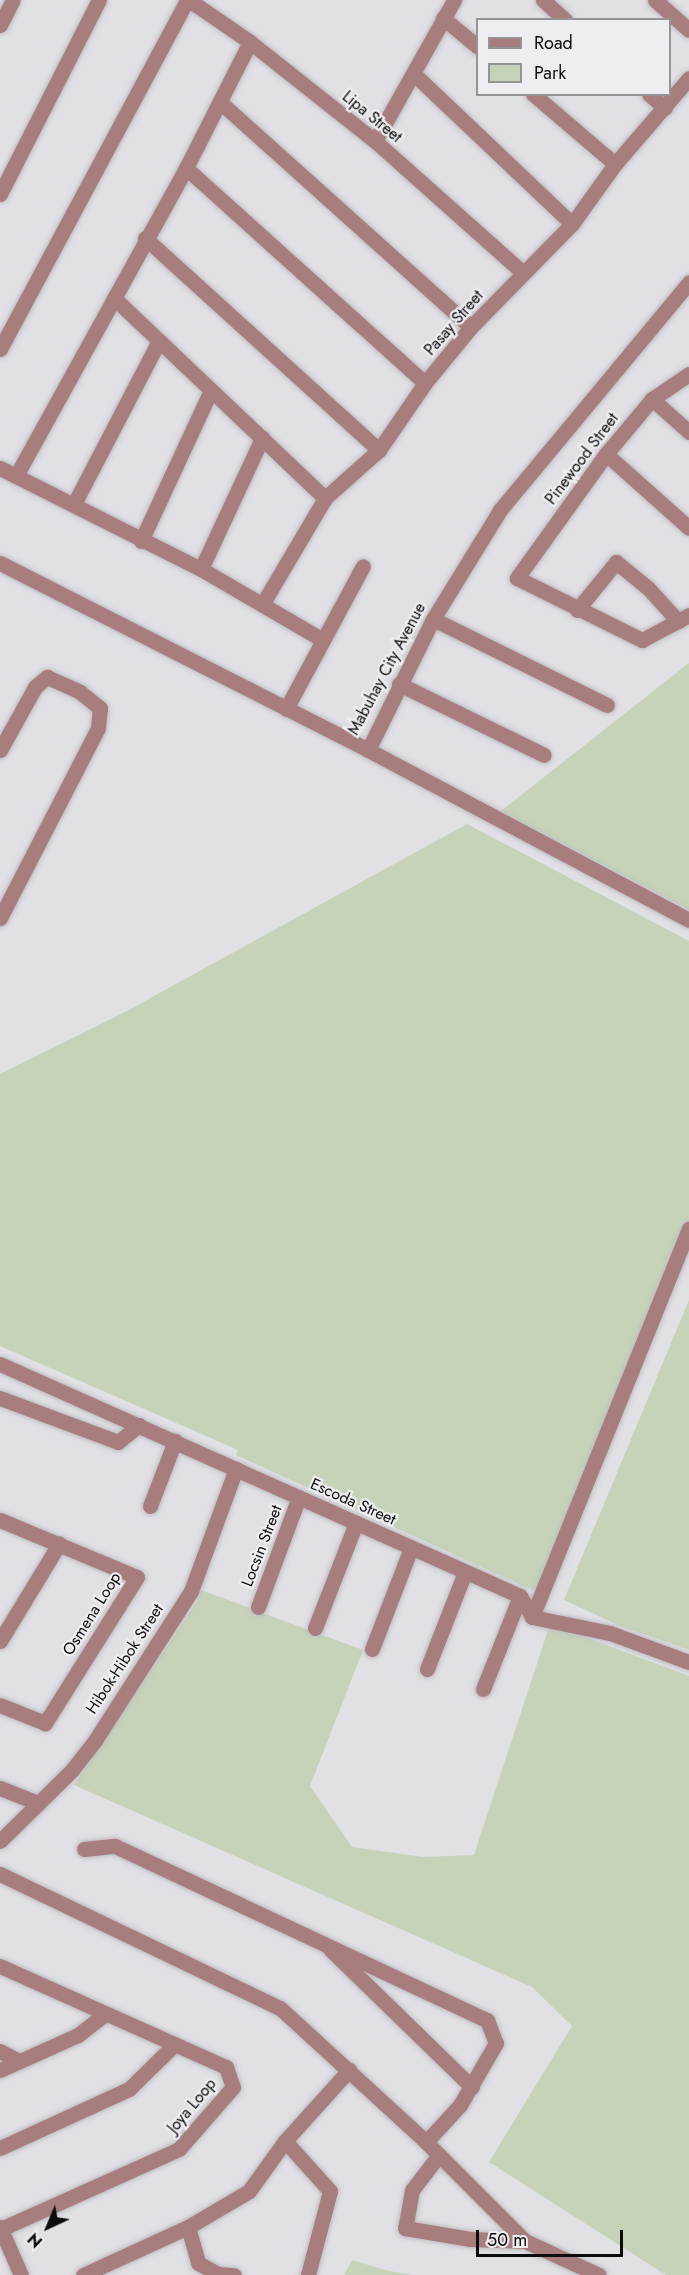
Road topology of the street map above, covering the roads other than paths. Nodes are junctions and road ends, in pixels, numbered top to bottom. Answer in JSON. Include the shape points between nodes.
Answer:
{"nodes":[{"id":1,"x":14,"y":0,"type":"edge"},
{"id":2,"x":99,"y":0,"type":"edge"},
{"id":3,"x":188,"y":0,"type":"edge"},
{"id":4,"x":454,"y":0,"type":"edge"},
{"id":5,"x":543,"y":0,"type":"edge"},
{"id":6,"x":655,"y":0,"type":"edge"},
{"id":7,"x":443,"y":18,"type":"junction"},
{"id":8,"x":563,"y":18,"type":"edge"},
{"id":9,"x":0,"y":25,"type":"edge"},
{"id":10,"x":689,"y":30,"type":"edge"},
{"id":11,"x":250,"y":42,"type":"junction"},
{"id":12,"x":476,"y":46,"type":"edge"},
{"id":13,"x":415,"y":75,"type":"junction"},
{"id":14,"x":689,"y":78,"type":"edge"},
{"id":15,"x":535,"y":96,"type":"edge"},
{"id":16,"x":651,"y":96,"type":"edge"},
{"id":17,"x":220,"y":102,"type":"junction"},
{"id":18,"x":665,"y":108,"type":"junction"},
{"id":19,"x":375,"y":141,"type":"junction"},
{"id":20,"x":615,"y":164,"type":"junction"},
{"id":21,"x":186,"y":168,"type":"junction"},
{"id":22,"x":0,"y":194,"type":"edge"},
{"id":23,"x":572,"y":224,"type":"junction"},
{"id":24,"x":145,"y":238,"type":"junction"},
{"id":25,"x":524,"y":273,"type":"junction"},
{"id":26,"x":689,"y":282,"type":"edge"},
{"id":27,"x":114,"y":298,"type":"junction"},
{"id":28,"x":471,"y":327,"type":"junction"},
{"id":29,"x":159,"y":341,"type":"junction"},
{"id":30,"x":0,"y":349,"type":"edge"},
{"id":31,"x":689,"y":374,"type":"edge"},
{"id":32,"x":425,"y":383,"type":"junction"},
{"id":33,"x":212,"y":390,"type":"junction"},
{"id":34,"x":652,"y":399,"type":"junction"},
{"id":35,"x":689,"y":432,"type":"edge"},
{"id":36,"x":262,"y":438,"type":"junction"},
{"id":37,"x":379,"y":450,"type":"junction"},
{"id":38,"x":606,"y":454,"type":"junction"},
{"id":39,"x":0,"y":468,"type":"edge"},
{"id":40,"x":16,"y":476,"type":"junction"},
{"id":41,"x":325,"y":498,"type":"junction"},
{"id":42,"x":74,"y":504,"type":"junction"},
{"id":43,"x":689,"y":528,"type":"edge"},
{"id":44,"x":141,"y":541,"type":"junction"},
{"id":45,"x":0,"y":563,"type":"edge"},
{"id":46,"x":363,"y":566,"type":"dead end"},
{"id":47,"x":201,"y":569,"type":"junction"},
{"id":48,"x":263,"y":603,"type":"junction"},
{"id":49,"x":577,"y":610,"type":"junction"},
{"id":50,"x":684,"y":618,"type":"edge"},
{"id":51,"x":433,"y":619,"type":"junction"},
{"id":52,"x":323,"y":640,"type":"junction"},
{"id":53,"x":399,"y":684,"type":"junction"},
{"id":54,"x":607,"y":705,"type":"dead end"},
{"id":55,"x":286,"y":709,"type":"junction"},
{"id":56,"x":0,"y":750,"type":"edge"},
{"id":57,"x":368,"y":750,"type":"junction"},
{"id":58,"x":544,"y":756,"type":"dead end"},
{"id":59,"x":0,"y":918,"type":"edge"},
{"id":60,"x":689,"y":920,"type":"edge"},
{"id":61,"x":689,"y":1229,"type":"edge"},
{"id":62,"x":0,"y":1364,"type":"edge"},
{"id":63,"x":0,"y":1398,"type":"edge"},
{"id":64,"x":139,"y":1425,"type":"junction"},
{"id":65,"x":175,"y":1442,"type":"junction"},
{"id":66,"x":236,"y":1469,"type":"junction"},
{"id":67,"x":299,"y":1497,"type":"junction"},
{"id":68,"x":150,"y":1506,"type":"dead end"},
{"id":69,"x":0,"y":1520,"type":"edge"},
{"id":70,"x":356,"y":1523,"type":"junction"},
{"id":71,"x":59,"y":1544,"type":"junction"},
{"id":72,"x":411,"y":1548,"type":"junction"},
{"id":73,"x":465,"y":1572,"type":"junction"},
{"id":74,"x":520,"y":1596,"type":"junction"},
{"id":75,"x":258,"y":1607,"type":"dead end"},
{"id":76,"x":532,"y":1617,"type":"junction"},
{"id":77,"x":315,"y":1628,"type":"dead end"},
{"id":78,"x":0,"y":1641,"type":"edge"},
{"id":79,"x":372,"y":1648,"type":"dead end"},
{"id":80,"x":689,"y":1662,"type":"edge"},
{"id":81,"x":426,"y":1669,"type":"dead end"},
{"id":82,"x":483,"y":1689,"type":"dead end"},
{"id":83,"x":0,"y":1705,"type":"edge"},
{"id":84,"x":0,"y":1788,"type":"edge"},
{"id":85,"x":38,"y":1803,"type":"junction"},
{"id":86,"x":0,"y":1841,"type":"edge"},
{"id":87,"x":84,"y":1850,"type":"dead end"},
{"id":88,"x":0,"y":1874,"type":"edge"},
{"id":89,"x":320,"y":1939,"type":"junction"},
{"id":90,"x":0,"y":1966,"type":"edge"},
{"id":91,"x":105,"y":2014,"type":"junction"},
{"id":92,"x":175,"y":2044,"type":"junction"},
{"id":93,"x":0,"y":2050,"type":"edge"},
{"id":94,"x":20,"y":2061,"type":"junction"},
{"id":95,"x":0,"y":2070,"type":"edge"},
{"id":96,"x":349,"y":2070,"type":"junction"},
{"id":97,"x":472,"y":2087,"type":"junction"},
{"id":98,"x":285,"y":2141,"type":"junction"},
{"id":99,"x":426,"y":2142,"type":"junction"},
{"id":100,"x":0,"y":2148,"type":"edge"},
{"id":101,"x":439,"y":2155,"type":"junction"},
{"id":102,"x":188,"y":2227,"type":"junction"},
{"id":103,"x":0,"y":2228,"type":"edge"},
{"id":104,"x":525,"y":2241,"type":"junction"},
{"id":105,"x":21,"y":2275,"type":"edge"},
{"id":106,"x":83,"y":2275,"type":"edge"},
{"id":107,"x":234,"y":2275,"type":"edge"},
{"id":108,"x":308,"y":2275,"type":"edge"},
{"id":109,"x":599,"y":2275,"type":"edge"}],
"edges":[{"from":1,"to":9,"type":"street"},
{"from":2,"to":22,"type":"street"},
{"from":3,"to":11,"type":"street","name":"Lipa Street"},
{"from":3,"to":30,"type":"street"},
{"from":4,"to":7,"type":"street"},
{"from":5,"to":8,"type":"street"},
{"from":6,"to":10,"type":"street"},
{"from":7,"to":12,"type":"street"},
{"from":7,"to":13,"type":"street"},
{"from":11,"to":17,"type":"street"},
{"from":11,"to":19,"type":"street","name":"Lipa Street"},
{"from":13,"to":19,"type":"street"},
{"from":13,"to":23,"type":"street"},
{"from":14,"to":18,"type":"street","name":"Pasay Street"},
{"from":15,"to":20,"type":"street"},
{"from":16,"to":18,"type":"street"},
{"from":17,"to":21,"type":"street"},
{"from":17,"to":28,"type":"street"},
{"from":18,"to":20,"type":"street","name":"Pasay Street"},
{"from":19,"to":25,"type":"street","name":"Lipa Street"},
{"from":20,"to":23,"type":"street","name":"Pasay Street"},
{"from":21,"to":24,"type":"street"},
{"from":21,"to":32,"type":"street"},
{"from":23,"to":25,"type":"street","name":"Pasay Street"},
{"from":24,"to":27,"type":"street"},
{"from":24,"to":37,"type":"street"},
{"from":25,"to":28,"type":"street","name":"Pasay Street"},
{"from":26,"to":51,"type":"street","name":"Mabuhay City Avenue","via":[[500,510]]},
{"from":27,"to":29,"type":"street"},
{"from":27,"to":40,"type":"street"},
{"from":28,"to":32,"type":"street","name":"Pasay Street"},
{"from":29,"to":33,"type":"street"},
{"from":29,"to":42,"type":"street"},
{"from":31,"to":34,"type":"street","name":"Pinewood Street"},
{"from":32,"to":37,"type":"street","name":"Pasay Street"},
{"from":33,"to":36,"type":"street"},
{"from":33,"to":44,"type":"street"},
{"from":34,"to":35,"type":"street"},
{"from":34,"to":38,"type":"street","name":"Pinewood Street"},
{"from":36,"to":41,"type":"street"},
{"from":36,"to":47,"type":"street"},
{"from":37,"to":41,"type":"street","name":"Pasay Street"},
{"from":38,"to":43,"type":"street"},
{"from":38,"to":49,"type":"street","name":"Pinewood Street","via":[[517,578]]},
{"from":39,"to":40,"type":"street"},
{"from":40,"to":42,"type":"street"},
{"from":41,"to":48,"type":"street","name":"Pasay Street"},
{"from":42,"to":44,"type":"street"},
{"from":44,"to":47,"type":"street"},
{"from":45,"to":55,"type":"street","name":"Mabuhay City Avenue"},
{"from":46,"to":52,"type":"street"},
{"from":47,"to":48,"type":"street"},
{"from":48,"to":52,"type":"street"},
{"from":49,"to":50,"type":"street","via":[[642,640]]},
{"from":49,"to":50,"type":"street","via":[[616,562]]},
{"from":51,"to":53,"type":"street","name":"Mabuhay City Avenue"},
{"from":51,"to":54,"type":"street"},
{"from":52,"to":55,"type":"street"},
{"from":53,"to":57,"type":"street","name":"Mabuhay City Avenue"},
{"from":53,"to":58,"type":"street"},
{"from":55,"to":57,"type":"street","name":"Mabuhay City Avenue"},
{"from":56,"to":59,"type":"street","via":[[35,687],[47,677],[80,692],[100,708],[98,728]]},
{"from":57,"to":60,"type":"street"},
{"from":61,"to":76,"type":"street"},
{"from":62,"to":64,"type":"street","name":"Escoda Street"},
{"from":63,"to":64,"type":"street","via":[[118,1442]]},
{"from":64,"to":65,"type":"street","name":"Escoda Street"},
{"from":65,"to":66,"type":"street","name":"Escoda Street"},
{"from":65,"to":68,"type":"street"},
{"from":66,"to":67,"type":"street","name":"Escoda Street"},
{"from":66,"to":85,"type":"street","name":"Hibok-Hibok Street","via":[[191,1591],[96,1739]]},
{"from":67,"to":70,"type":"street","name":"Escoda Street"},
{"from":67,"to":75,"type":"street","name":"Locsin Street"},
{"from":69,"to":71,"type":"street","name":"Osmena Loop"},
{"from":70,"to":72,"type":"street","name":"Escoda Street"},
{"from":70,"to":77,"type":"street"},
{"from":71,"to":78,"type":"street"},
{"from":71,"to":83,"type":"street","name":"Osmena Loop","via":[[137,1577],[45,1723]]},
{"from":72,"to":73,"type":"street","name":"Escoda Street"},
{"from":72,"to":79,"type":"street"},
{"from":73,"to":74,"type":"street","name":"Escoda Street"},
{"from":73,"to":81,"type":"street"},
{"from":74,"to":76,"type":"street"},
{"from":74,"to":82,"type":"street"},
{"from":76,"to":80,"type":"street","via":[[610,1633]]},
{"from":84,"to":85,"type":"street"},
{"from":85,"to":86,"type":"street","name":"Hibok-Hibok Street"},
{"from":87,"to":89,"type":"street","via":[[115,1846]]},
{"from":88,"to":96,"type":"street","via":[[280,2008]]},
{"from":89,"to":97,"type":"street"},
{"from":89,"to":97,"type":"street","via":[[487,2020],[496,2043]]},
{"from":90,"to":91,"type":"street","name":"Joya Loop"},
{"from":91,"to":92,"type":"street","name":"Joya Loop"},
{"from":91,"to":94,"type":"street","via":[[78,2035]]},
{"from":92,"to":100,"type":"street","via":[[129,2089]]},
{"from":92,"to":103,"type":"street","name":"Joya Loop","via":[[226,2067],[232,2087],[179,2149]]},
{"from":93,"to":94,"type":"street"},
{"from":94,"to":95,"type":"street"},
{"from":96,"to":98,"type":"street"},
{"from":96,"to":99,"type":"street"},
{"from":97,"to":99,"type":"street"},
{"from":98,"to":102,"type":"street","via":[[249,2192]]},
{"from":98,"to":108,"type":"street","via":[[330,2191]]},
{"from":99,"to":101,"type":"street"},
{"from":101,"to":104,"type":"street"},
{"from":101,"to":104,"type":"street","via":[[412,2190],[405,2228],[470,2239]]},
{"from":102,"to":106,"type":"street"},
{"from":102,"to":107,"type":"street","via":[[198,2262],[218,2274]]},
{"from":103,"to":105,"type":"street"},
{"from":104,"to":109,"type":"street"}]}
